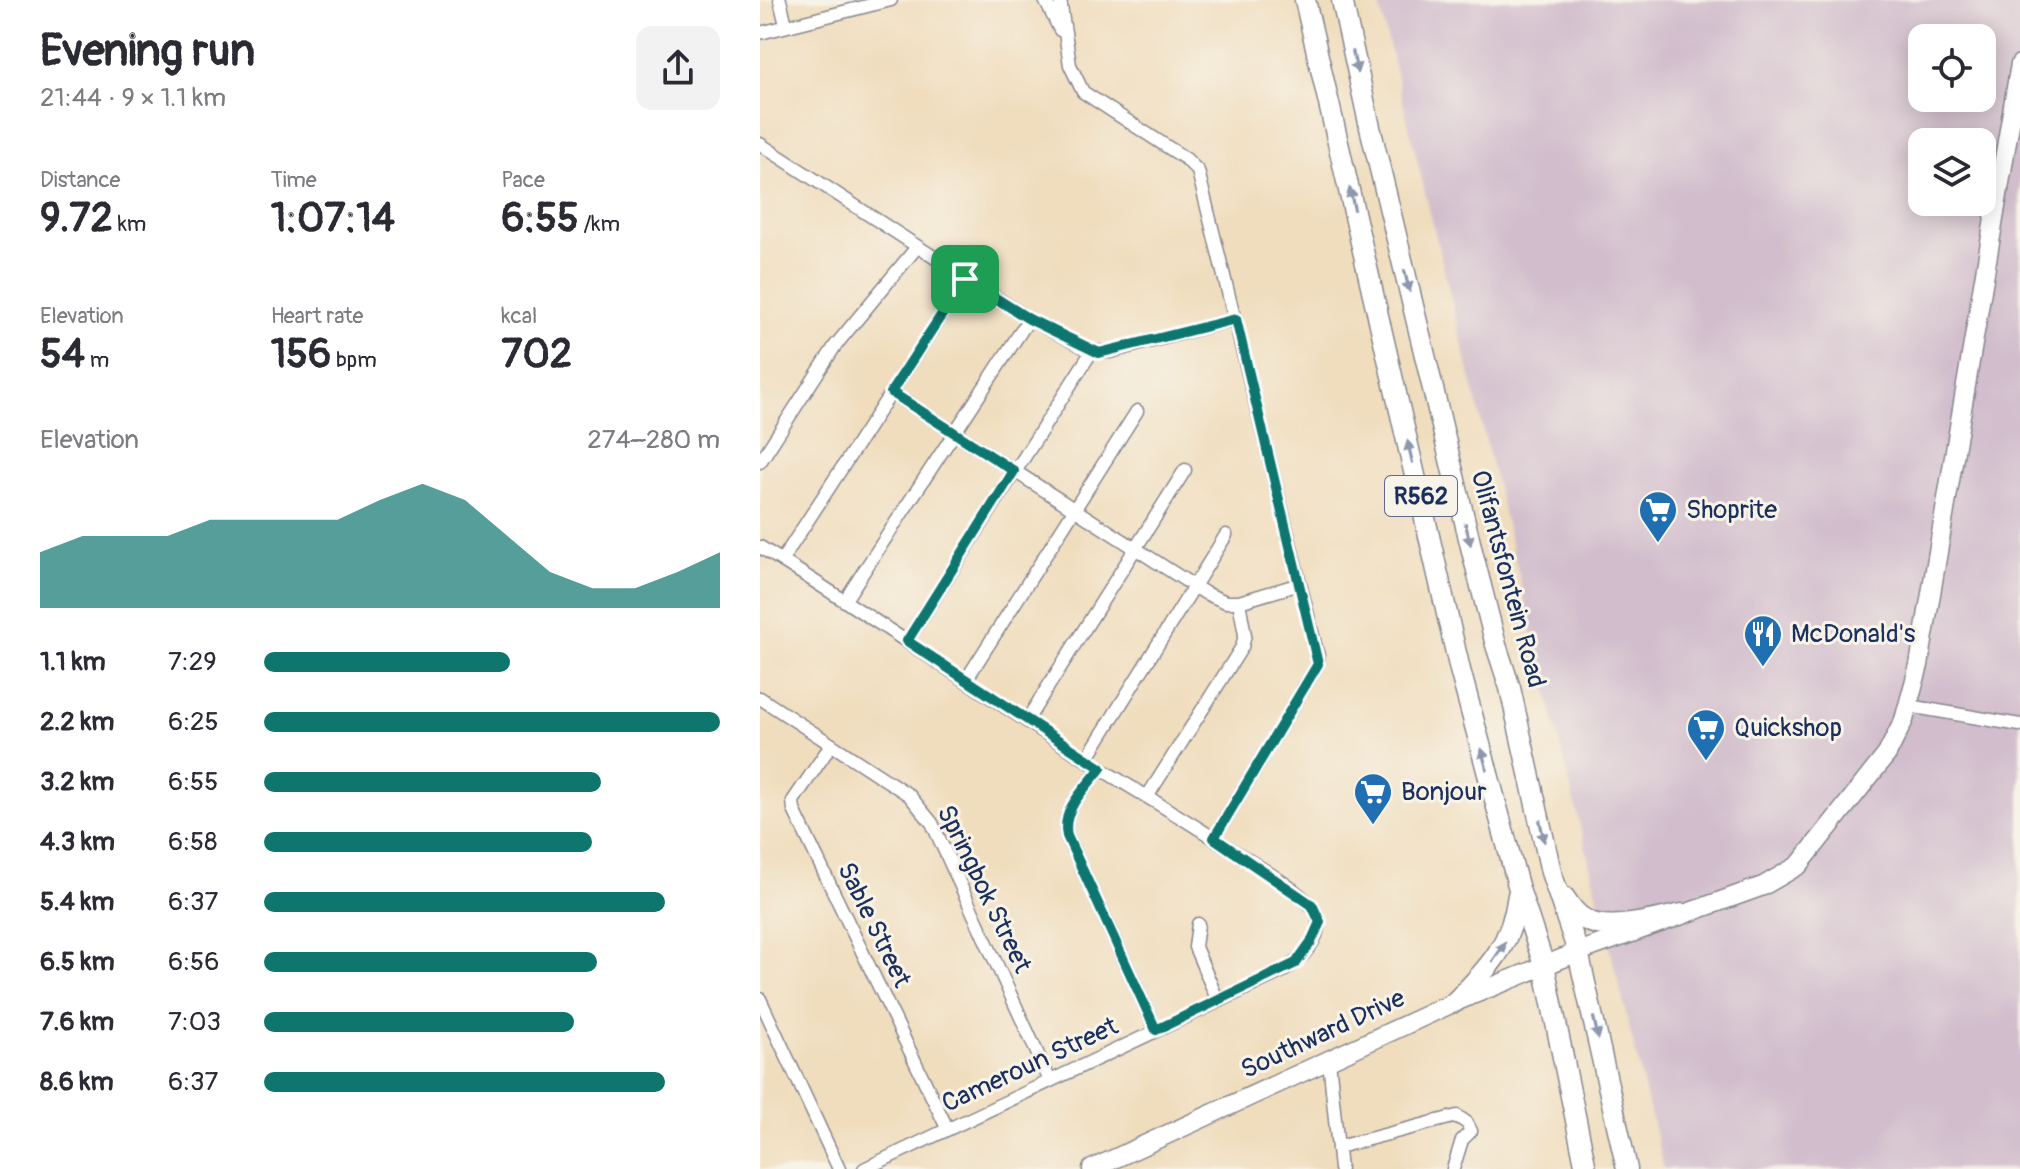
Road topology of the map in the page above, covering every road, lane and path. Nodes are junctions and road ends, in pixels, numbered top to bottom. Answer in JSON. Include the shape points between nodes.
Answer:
{"nodes":[{"id":1,"x":780,"y":0,"type":"edge"},
{"id":2,"x":891,"y":0,"type":"edge"},
{"id":3,"x":1045,"y":0,"type":"edge"},
{"id":4,"x":1060,"y":0,"type":"edge"},
{"id":5,"x":1305,"y":0,"type":"edge"},
{"id":6,"x":1342,"y":0,"type":"edge"},
{"id":7,"x":854,"y":4,"type":"edge"},
{"id":8,"x":786,"y":25,"type":"junction"},
{"id":9,"x":760,"y":33,"type":"edge"},
{"id":10,"x":1065,"y":40,"type":"junction"},
{"id":11,"x":2020,"y":64,"type":"edge"},
{"id":12,"x":760,"y":144,"type":"edge"},
{"id":13,"x":917,"y":247,"type":"junction"},
{"id":14,"x":965,"y":279,"type":"junction"},
{"id":15,"x":1029,"y":319,"type":"junction"},
{"id":16,"x":1236,"y":319,"type":"junction"},
{"id":17,"x":1092,"y":351,"type":"junction"},
{"id":18,"x":891,"y":392,"type":"junction"},
{"id":19,"x":1137,"y":411,"type":"dead end"},
{"id":20,"x":955,"y":434,"type":"junction"},
{"id":21,"x":760,"y":461,"type":"edge"},
{"id":22,"x":1185,"y":470,"type":"dead end"},
{"id":23,"x":1014,"y":471,"type":"junction"},
{"id":24,"x":1073,"y":509,"type":"junction"},
{"id":25,"x":1226,"y":535,"type":"dead end"},
{"id":26,"x":760,"y":547,"type":"edge"},
{"id":27,"x":1135,"y":550,"type":"junction"},
{"id":28,"x":782,"y":560,"type":"junction"},
{"id":29,"x":1300,"y":584,"type":"junction"},
{"id":30,"x":1195,"y":587,"type":"junction"},
{"id":31,"x":845,"y":600,"type":"junction"},
{"id":32,"x":1239,"y":602,"type":"junction"},
{"id":33,"x":907,"y":641,"type":"junction"},
{"id":34,"x":966,"y":680,"type":"junction"},
{"id":35,"x":760,"y":698,"type":"edge"},
{"id":36,"x":1909,"y":706,"type":"junction"},
{"id":37,"x":1027,"y":720,"type":"junction"},
{"id":38,"x":2020,"y":725,"type":"edge"},
{"id":39,"x":831,"y":745,"type":"junction"},
{"id":40,"x":1086,"y":760,"type":"junction"},
{"id":41,"x":1101,"y":768,"type":"junction"},
{"id":42,"x":1147,"y":797,"type":"junction"},
{"id":43,"x":1214,"y":838,"type":"junction"},
{"id":44,"x":1551,"y":872,"type":"junction"},
{"id":45,"x":1519,"y":889,"type":"junction"},
{"id":46,"x":1682,"y":914,"type":"junction"},
{"id":47,"x":1198,"y":924,"type":"dead end"},
{"id":48,"x":1578,"y":952,"type":"junction"},
{"id":49,"x":1544,"y":965,"type":"junction"},
{"id":50,"x":760,"y":999,"type":"edge"},
{"id":51,"x":1218,"y":1001,"type":"junction"},
{"id":52,"x":1455,"y":1002,"type":"junction"},
{"id":53,"x":1156,"y":1030,"type":"junction"},
{"id":54,"x":1329,"y":1060,"type":"junction"},
{"id":55,"x":1050,"y":1081,"type":"junction"},
{"id":56,"x":947,"y":1128,"type":"junction"},
{"id":57,"x":1338,"y":1147,"type":"junction"},
{"id":58,"x":839,"y":1169,"type":"edge"},
{"id":59,"x":864,"y":1169,"type":"edge"},
{"id":60,"x":1092,"y":1169,"type":"edge"},
{"id":61,"x":1340,"y":1169,"type":"edge"},
{"id":62,"x":1453,"y":1169,"type":"edge"},
{"id":63,"x":1586,"y":1169,"type":"edge"},
{"id":64,"x":1627,"y":1169,"type":"edge"}],
"edges":[{"from":1,"to":8,"type":"street"},
{"from":2,"to":7,"type":"street"},
{"from":3,"to":10,"type":"street"},
{"from":4,"to":10,"type":"street"},
{"from":45,"to":5,"type":"main road","number":"R562","one_way":true,"via":[[1460,670]]},
{"from":6,"to":44,"type":"main road","name":"Olifantsfontein Road","number":"R562","one_way":true},
{"from":7,"to":8,"type":"street"},
{"from":8,"to":9,"type":"street"},
{"from":10,"to":16,"type":"street","via":[[1083,92],[1197,168]]},
{"from":11,"to":36,"type":"street","name":"Southward Drive"},
{"from":12,"to":13,"type":"street"},
{"from":13,"to":14,"type":"street"},
{"from":13,"to":21,"type":"street","via":[[835,346]]},
{"from":14,"to":15,"type":"street"},
{"from":14,"to":18,"type":"street"},
{"from":15,"to":17,"type":"street"},
{"from":15,"to":20,"type":"street"},
{"from":16,"to":17,"type":"street","via":[[1110,352]]},
{"from":16,"to":29,"type":"street"},
{"from":17,"to":23,"type":"street"},
{"from":18,"to":20,"type":"street"},
{"from":18,"to":28,"type":"street"},
{"from":19,"to":24,"type":"street"},
{"from":20,"to":23,"type":"street"},
{"from":20,"to":31,"type":"street"},
{"from":22,"to":27,"type":"street"},
{"from":23,"to":24,"type":"street"},
{"from":23,"to":33,"type":"street"},
{"from":24,"to":27,"type":"street"},
{"from":24,"to":34,"type":"street"},
{"from":25,"to":30,"type":"street"},
{"from":26,"to":28,"type":"street","name":"Cameroun Street"},
{"from":27,"to":30,"type":"street"},
{"from":27,"to":37,"type":"street"},
{"from":28,"to":31,"type":"street","name":"Cameroun Street"},
{"from":29,"to":32,"type":"street"},
{"from":29,"to":43,"type":"street","via":[[1318,664]]},
{"from":30,"to":32,"type":"street","via":[[1215,599]]},
{"from":30,"to":40,"type":"street"},
{"from":31,"to":33,"type":"street","name":"Cameroun Street"},
{"from":32,"to":42,"type":"street","via":[[1242,647]]},
{"from":33,"to":34,"type":"street","name":"Cameroun Street"},
{"from":34,"to":37,"type":"street","name":"Cameroun Street"},
{"from":35,"to":39,"type":"street","name":"Springbok Street"},
{"from":36,"to":38,"type":"street"},
{"from":36,"to":46,"type":"street","name":"Southward Drive","via":[[1887,754],[1799,865],[1763,886]]},
{"from":37,"to":40,"type":"street","name":"Cameroun Street"},
{"from":39,"to":55,"type":"street","name":"Springbok Street","via":[[909,795],[932,823]]},
{"from":39,"to":56,"type":"street","name":"Sable Street","via":[[793,805]]},
{"from":40,"to":41,"type":"street","name":"Cameroun Street"},
{"from":41,"to":42,"type":"street","name":"Cameroun Street"},
{"from":41,"to":53,"type":"street","via":[[1069,810],[1067,836]]},
{"from":42,"to":43,"type":"street","name":"Cameroun Street"},
{"from":43,"to":51,"type":"street","name":"Cameroun Street","via":[[1312,905],[1320,922],[1296,963]]},
{"from":44,"to":46,"type":"main road","via":[[1577,914],[1596,925]]},
{"from":44,"to":48,"type":"main road","name":"Olifantsfontein Road","number":"R562"},
{"from":45,"to":49,"type":"main road","number":"R562"},
{"from":52,"to":45,"type":"main road","one_way":true,"via":[[1507,940]]},
{"from":46,"to":48,"type":"street","name":"Southward Drive"},
{"from":47,"to":51,"type":"street","via":[[1195,947]]},
{"from":48,"to":49,"type":"street","name":"Southward Drive"},
{"from":48,"to":64,"type":"main road","name":"Olifantsfontein Road","number":"R562","one_way":true},
{"from":49,"to":52,"type":"street","name":"Southward Drive"},
{"from":49,"to":63,"type":"main road","number":"R562"},
{"from":50,"to":58,"type":"street"},
{"from":51,"to":53,"type":"street","name":"Cameroun Street"},
{"from":52,"to":54,"type":"street","name":"Southward Drive"},
{"from":53,"to":55,"type":"street","name":"Cameroun Street"},
{"from":54,"to":57,"type":"street"},
{"from":54,"to":60,"type":"street","name":"Southward Drive"},
{"from":55,"to":56,"type":"street","name":"Cameroun Street"},
{"from":56,"to":59,"type":"street","name":"Cameroun Street"},
{"from":57,"to":61,"type":"street"},
{"from":57,"to":62,"type":"street","via":[[1457,1116],[1471,1131],[1462,1140]]}]}
